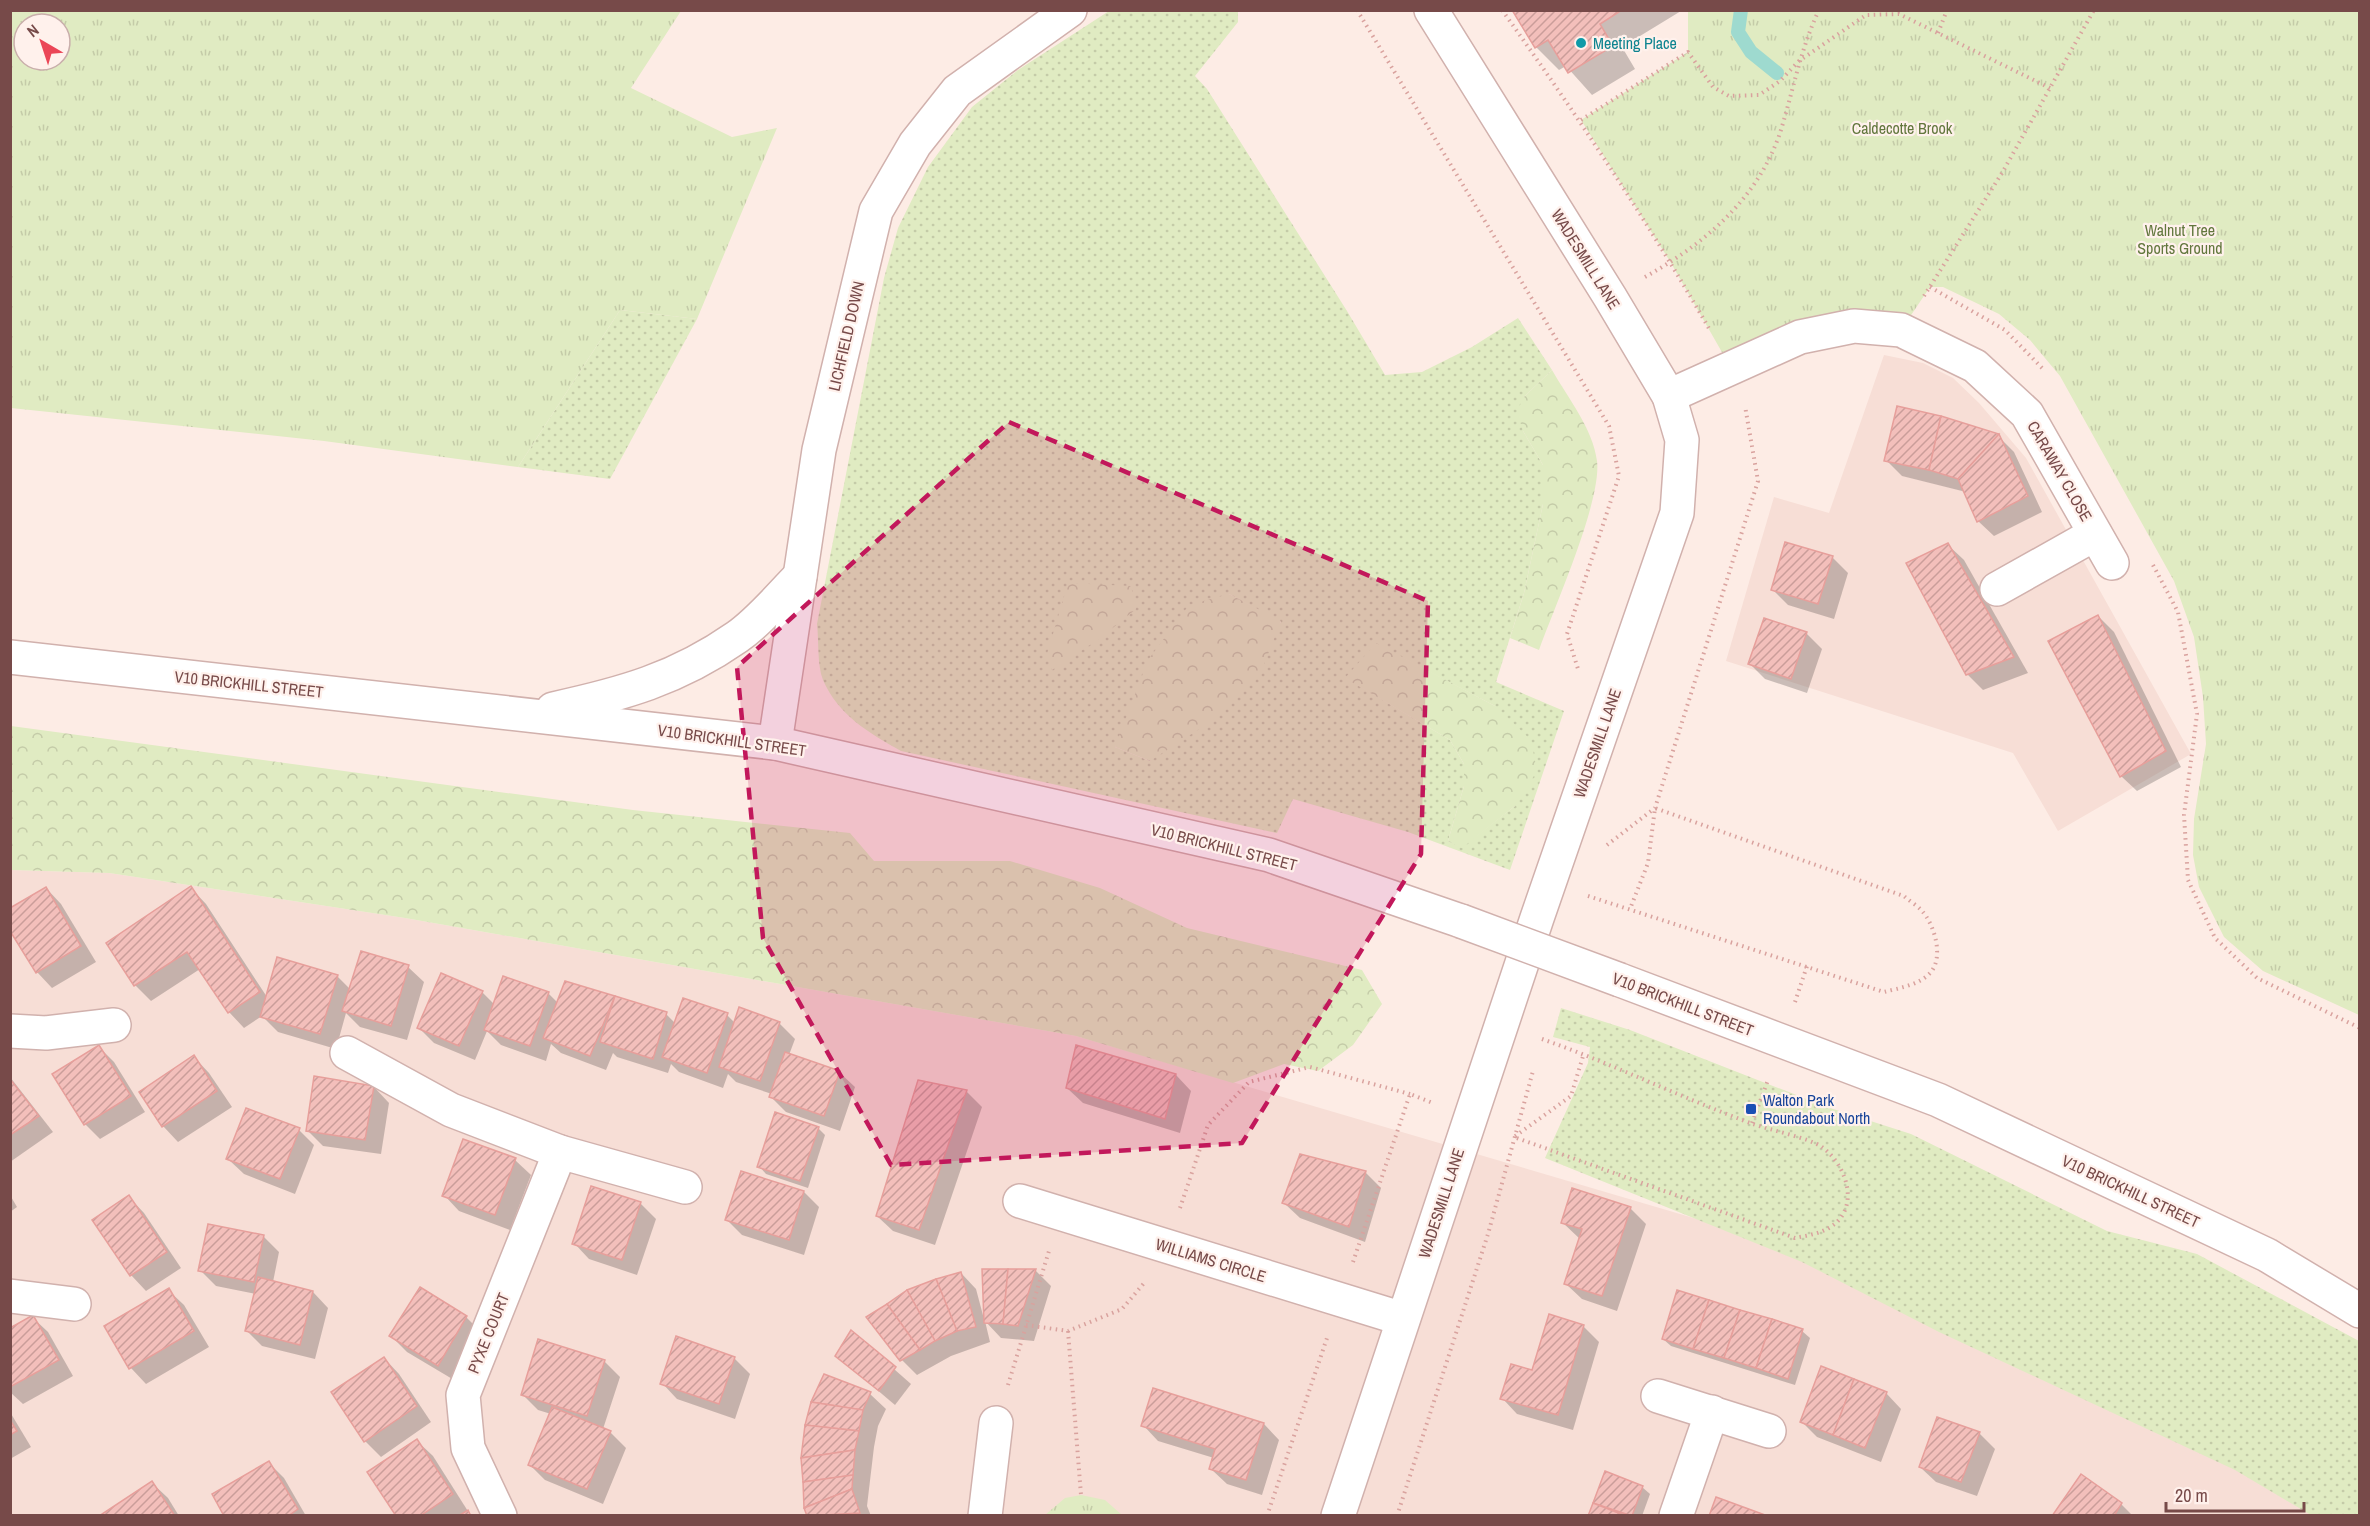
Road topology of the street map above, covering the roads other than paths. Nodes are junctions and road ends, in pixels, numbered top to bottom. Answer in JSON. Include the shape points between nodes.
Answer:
{"nodes":[{"id":1,"x":1070,"y":10,"type":"edge"},
{"id":2,"x":1431,"y":10,"type":"edge"},
{"id":3,"x":1669,"y":396,"type":"junction"},
{"id":4,"x":2095,"y":534,"type":"junction"},
{"id":5,"x":2112,"y":563,"type":"dead end"},
{"id":6,"x":800,"y":576,"type":"junction"},
{"id":7,"x":1997,"y":590,"type":"dead end"},
{"id":8,"x":10,"y":657,"type":"edge"},
{"id":9,"x":525,"y":714,"type":"junction"},
{"id":10,"x":775,"y":743,"type":"junction"},
{"id":11,"x":114,"y":1025,"type":"dead end"},
{"id":12,"x":10,"y":1031,"type":"edge"},
{"id":13,"x":347,"y":1053,"type":"dead end"},
{"id":14,"x":560,"y":1152,"type":"junction"},
{"id":15,"x":685,"y":1187,"type":"dead end"},
{"id":16,"x":1020,"y":1201,"type":"road end"},
{"id":17,"x":10,"y":1296,"type":"edge"},
{"id":18,"x":74,"y":1304,"type":"dead end"},
{"id":19,"x":2360,"y":1311,"type":"edge"},
{"id":20,"x":1403,"y":1319,"type":"junction"},
{"id":21,"x":1658,"y":1396,"type":"dead end"},
{"id":22,"x":1712,"y":1412,"type":"junction"},
{"id":23,"x":996,"y":1423,"type":"road end"},
{"id":24,"x":1769,"y":1431,"type":"dead end"},
{"id":25,"x":500,"y":1515,"type":"edge"},
{"id":26,"x":984,"y":1515,"type":"edge"},
{"id":27,"x":1338,"y":1515,"type":"edge"},
{"id":28,"x":1676,"y":1515,"type":"edge"}],
"edges":[{"from":1,"to":6,"type":"street","name":"LICHFIELD DOWN","via":[[957,91],[915,144],[876,210],[819,450]]},
{"from":2,"to":3,"type":"street","name":"WADESMILL LANE"},
{"from":3,"to":4,"type":"street","name":"CARAWAY CLOSE","via":[[1800,336],[1854,326],[1901,330],[1975,366],[2027,414]]},
{"from":3,"to":20,"type":"street","name":"WADESMILL LANE","via":[[1682,440],[1677,513]]},
{"from":4,"to":5,"type":"street","name":"CARAWAY CLOSE"},
{"from":4,"to":7,"type":"street"},
{"from":6,"to":9,"type":"street","via":[[738,637],[672,676],[613,696]]},
{"from":6,"to":10,"type":"street","name":"LICHFIELD DOWN"},
{"from":8,"to":9,"type":"street","name":"V10 BRICKHILL STREET"},
{"from":9,"to":10,"type":"street","name":"V10 BRICKHILL STREET"},
{"from":10,"to":19,"type":"street","name":"V10 BRICKHILL STREET","bridge":true,"via":[[1269,855],[1461,921],[1938,1100],[2267,1255]]},
{"from":11,"to":12,"type":"street","via":[[46,1033]]},
{"from":13,"to":14,"type":"street","via":[[451,1110]]},
{"from":14,"to":15,"type":"street"},
{"from":14,"to":25,"type":"street","name":"PYXE COURT","via":[[463,1395],[468,1448]]},
{"from":16,"to":20,"type":"street","name":"WILLIAMS CIRCLE"},
{"from":17,"to":18,"type":"street"},
{"from":20,"to":27,"type":"street","name":"WADESMILL LANE"},
{"from":21,"to":22,"type":"street"},
{"from":22,"to":24,"type":"street"},
{"from":22,"to":28,"type":"street"},
{"from":23,"to":26,"type":"street"}]}
